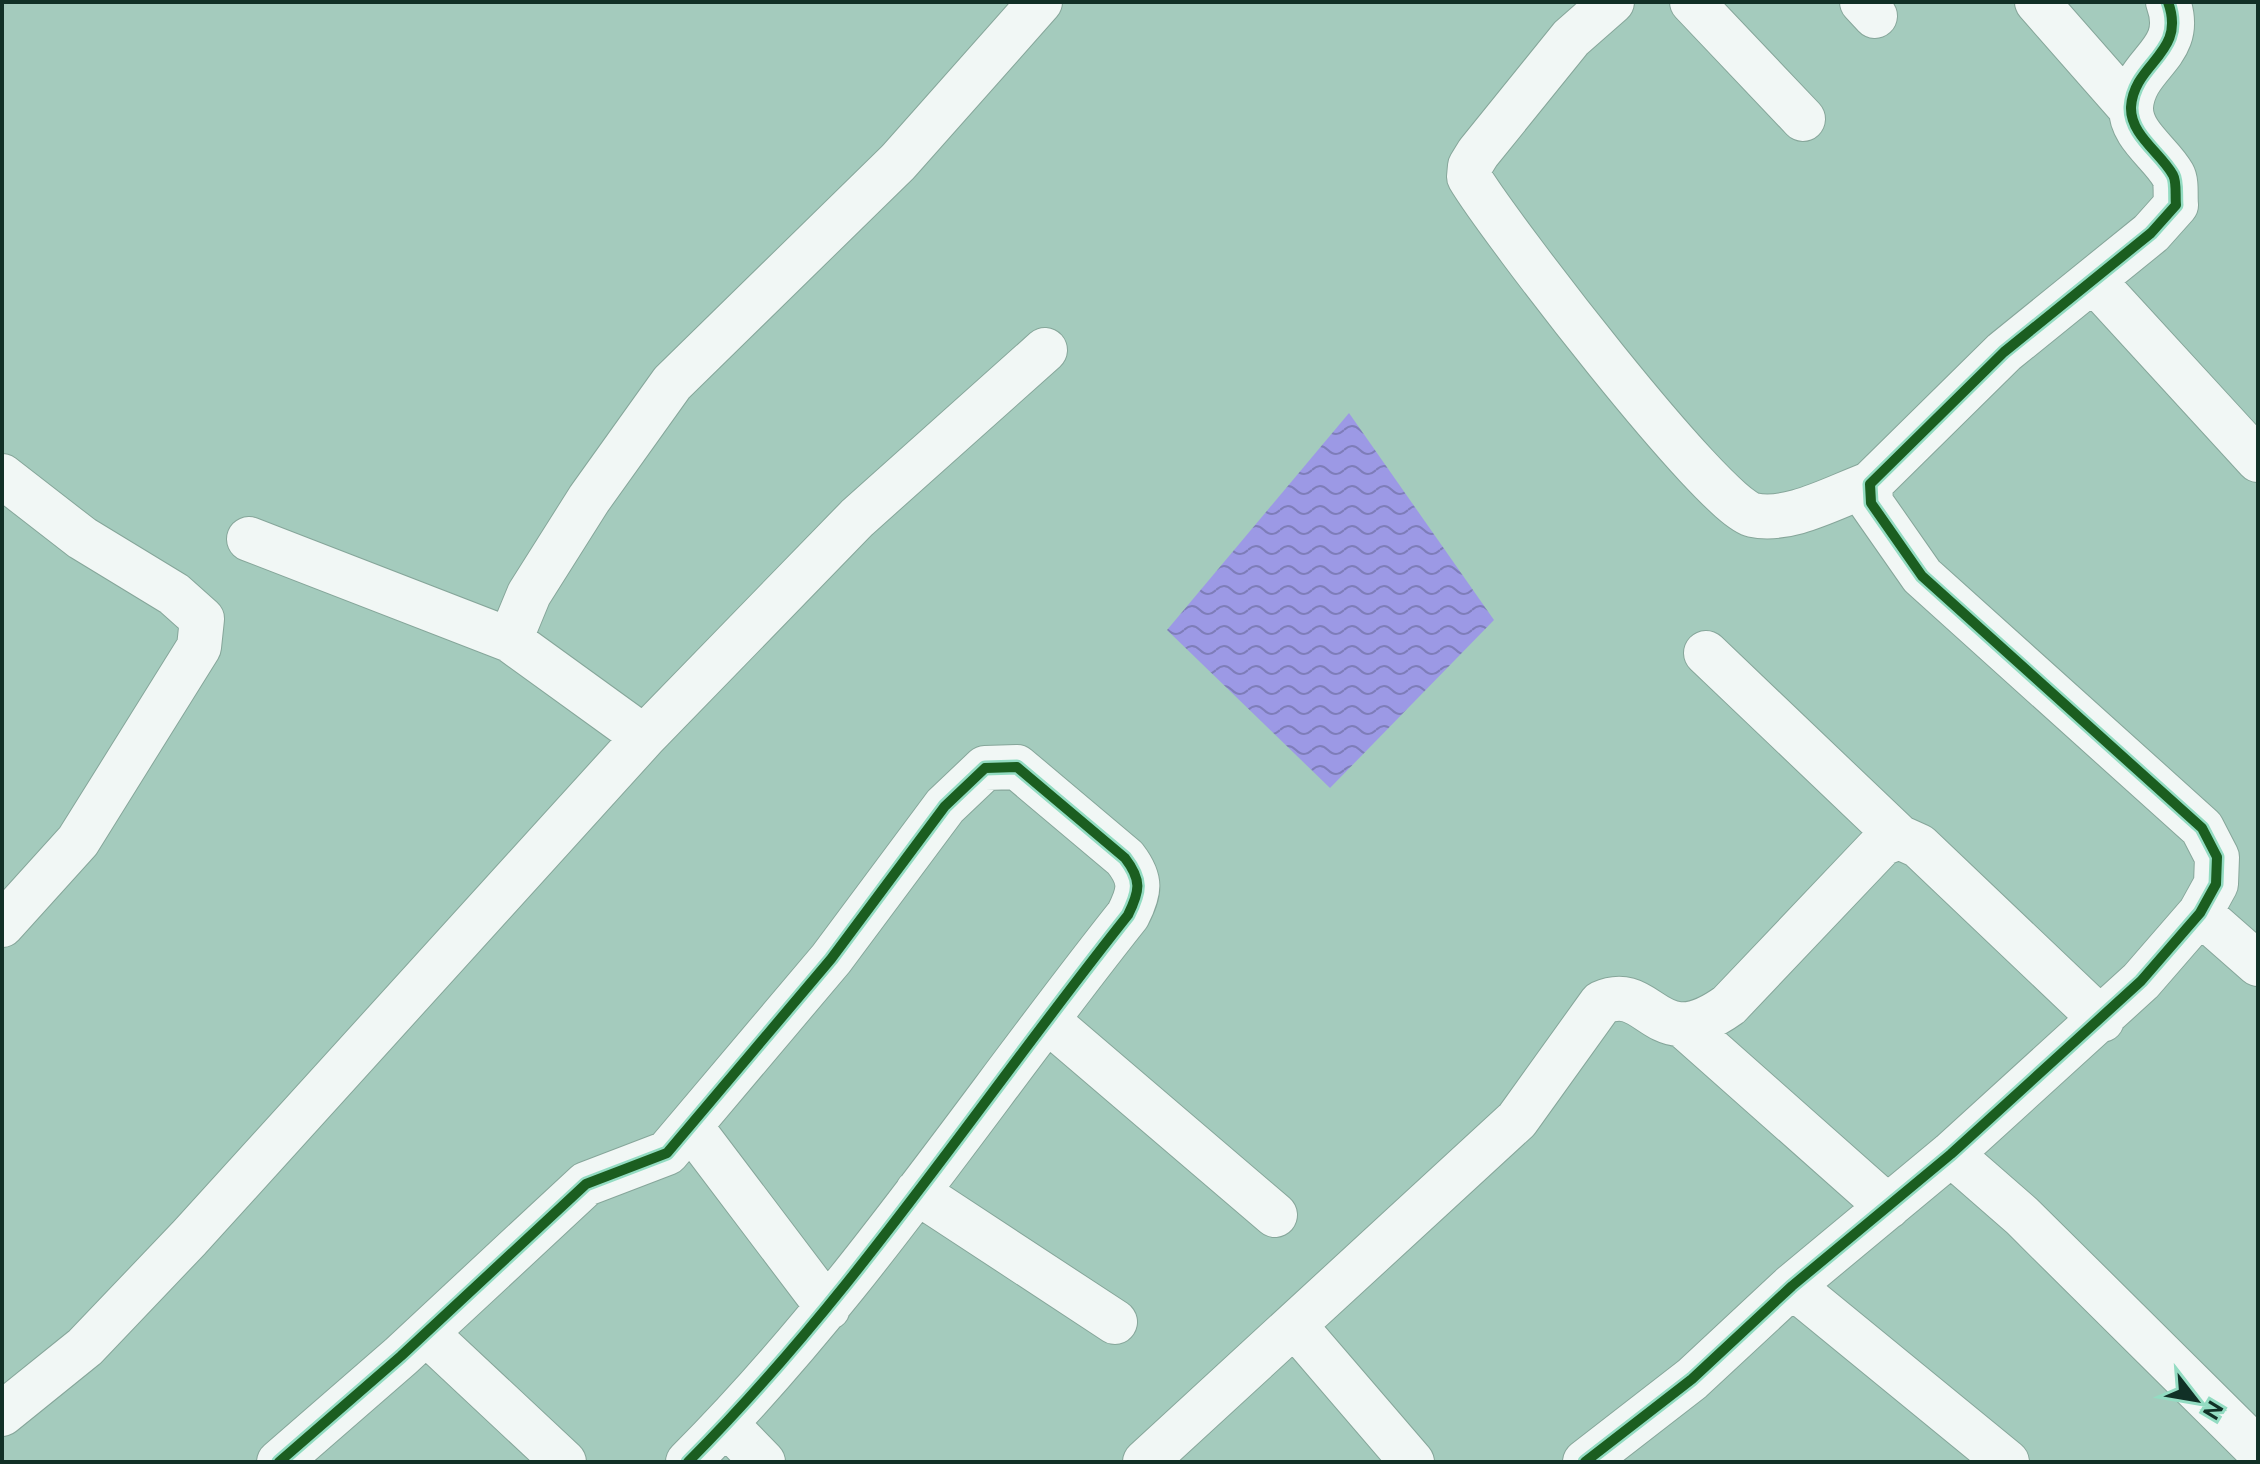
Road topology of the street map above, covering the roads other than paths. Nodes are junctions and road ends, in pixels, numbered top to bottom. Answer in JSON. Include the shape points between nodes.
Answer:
{"nodes":[{"id":1,"x":1040,"y":2,"type":"edge"},
{"id":2,"x":1612,"y":2,"type":"edge"},
{"id":3,"x":1692,"y":2,"type":"edge"},
{"id":4,"x":2037,"y":2,"type":"edge"},
{"id":5,"x":2168,"y":2,"type":"edge"},
{"id":6,"x":2131,"y":109,"type":"junction"},
{"id":7,"x":1803,"y":119,"type":"dead end"},
{"id":8,"x":2093,"y":280,"type":"junction"},
{"id":9,"x":1045,"y":350,"type":"dead end"},
{"id":10,"x":2258,"y":460,"type":"edge"},
{"id":11,"x":2,"y":476,"type":"edge"},
{"id":12,"x":1870,"y":484,"type":"junction"},
{"id":13,"x":249,"y":539,"type":"dead end"},
{"id":14,"x":510,"y":640,"type":"junction"},
{"id":15,"x":1706,"y":653,"type":"dead end"},
{"id":16,"x":644,"y":737,"type":"junction"},
{"id":17,"x":1899,"y":837,"type":"junction"},
{"id":18,"x":2200,"y":913,"type":"junction"},
{"id":19,"x":2,"y":925,"type":"edge"},
{"id":20,"x":2258,"y":964,"type":"edge"},
{"id":21,"x":2102,"y":1020,"type":"junction"},
{"id":22,"x":1048,"y":1021,"type":"junction"},
{"id":23,"x":1685,"y":1027,"type":"junction"},
{"id":24,"x":691,"y":1127,"type":"junction"},
{"id":25,"x":1951,"y":1154,"type":"junction"},
{"id":26,"x":917,"y":1192,"type":"junction"},
{"id":27,"x":1888,"y":1207,"type":"junction"},
{"id":28,"x":1275,"y":1215,"type":"dead end"},
{"id":29,"x":1792,"y":1286,"type":"junction"},
{"id":30,"x":828,"y":1308,"type":"junction"},
{"id":31,"x":1115,"y":1322,"type":"dead end"},
{"id":32,"x":1295,"y":1326,"type":"junction"},
{"id":33,"x":426,"y":1333,"type":"junction"},
{"id":34,"x":2,"y":1414,"type":"edge"},
{"id":35,"x":726,"y":1424,"type":"junction"},
{"id":36,"x":2258,"y":1450,"type":"edge"},
{"id":37,"x":279,"y":1462,"type":"edge"},
{"id":38,"x":564,"y":1462,"type":"edge"},
{"id":39,"x":688,"y":1462,"type":"edge"},
{"id":40,"x":763,"y":1462,"type":"edge"},
{"id":41,"x":1145,"y":1462,"type":"edge"},
{"id":42,"x":1412,"y":1462,"type":"edge"},
{"id":43,"x":1585,"y":1462,"type":"edge"},
{"id":44,"x":2007,"y":1462,"type":"edge"}],
"edges":[{"from":1,"to":14,"type":"street","via":[[898,162],[672,383],[581,511],[529,594]]},
{"from":2,"to":12,"type":"street","via":[[1571,38],[1478,153],[1469,177],[1650,414],[1732,503],[1751,515],[1772,516]]},
{"from":3,"to":7,"type":"street"},
{"from":4,"to":6,"type":"street"},
{"from":5,"to":6,"type":"street","via":[[2173,16],[2168,48],[2137,82]]},
{"from":6,"to":8,"type":"street","via":[[2142,138],[2174,176],[2176,205],[2151,233]]},
{"from":8,"to":10,"type":"street"},
{"from":8,"to":12,"type":"street","via":[[2004,352]]},
{"from":9,"to":16,"type":"street","via":[[857,518]]},
{"from":11,"to":19,"type":"street","via":[[82,538],[174,594],[202,619],[199,647],[78,841]]},
{"from":12,"to":18,"type":"street","via":[[1871,503],[1922,576],[2202,828],[2217,857],[2216,884]]},
{"from":13,"to":14,"type":"street"},
{"from":14,"to":16,"type":"street"},
{"from":15,"to":17,"type":"street"},
{"from":16,"to":34,"type":"street","via":[[179,1249],[85,1347]]},
{"from":17,"to":21,"type":"street","via":[[1943,867]]},
{"from":17,"to":23,"type":"street","via":[[1882,844],[1729,1005],[1706,1021]]},
{"from":18,"to":20,"type":"street"},
{"from":18,"to":21,"type":"street"},
{"from":21,"to":25,"type":"street"},
{"from":22,"to":24,"type":"street","via":[[1128,915],[1140,890],[1137,873],[1017,767],[985,768],[945,806],[831,959]]},
{"from":22,"to":26,"type":"street"},
{"from":22,"to":28,"type":"street"},
{"from":23,"to":27,"type":"street"},
{"from":23,"to":32,"type":"street","via":[[1631,1000],[1614,997],[1601,1003],[1517,1120]]},
{"from":24,"to":30,"type":"street"},
{"from":24,"to":33,"type":"street","via":[[667,1153],[586,1184]]},
{"from":25,"to":27,"type":"street"},
{"from":25,"to":36,"type":"street","via":[[2022,1216]]},
{"from":26,"to":30,"type":"street"},
{"from":26,"to":31,"type":"street"},
{"from":27,"to":29,"type":"street"},
{"from":29,"to":43,"type":"street","via":[[1692,1379]]},
{"from":29,"to":44,"type":"street"},
{"from":30,"to":35,"type":"street"},
{"from":32,"to":41,"type":"street"},
{"from":32,"to":42,"type":"street"},
{"from":33,"to":37,"type":"street"},
{"from":33,"to":38,"type":"street"},
{"from":35,"to":39,"type":"street"},
{"from":35,"to":40,"type":"street"}]}
